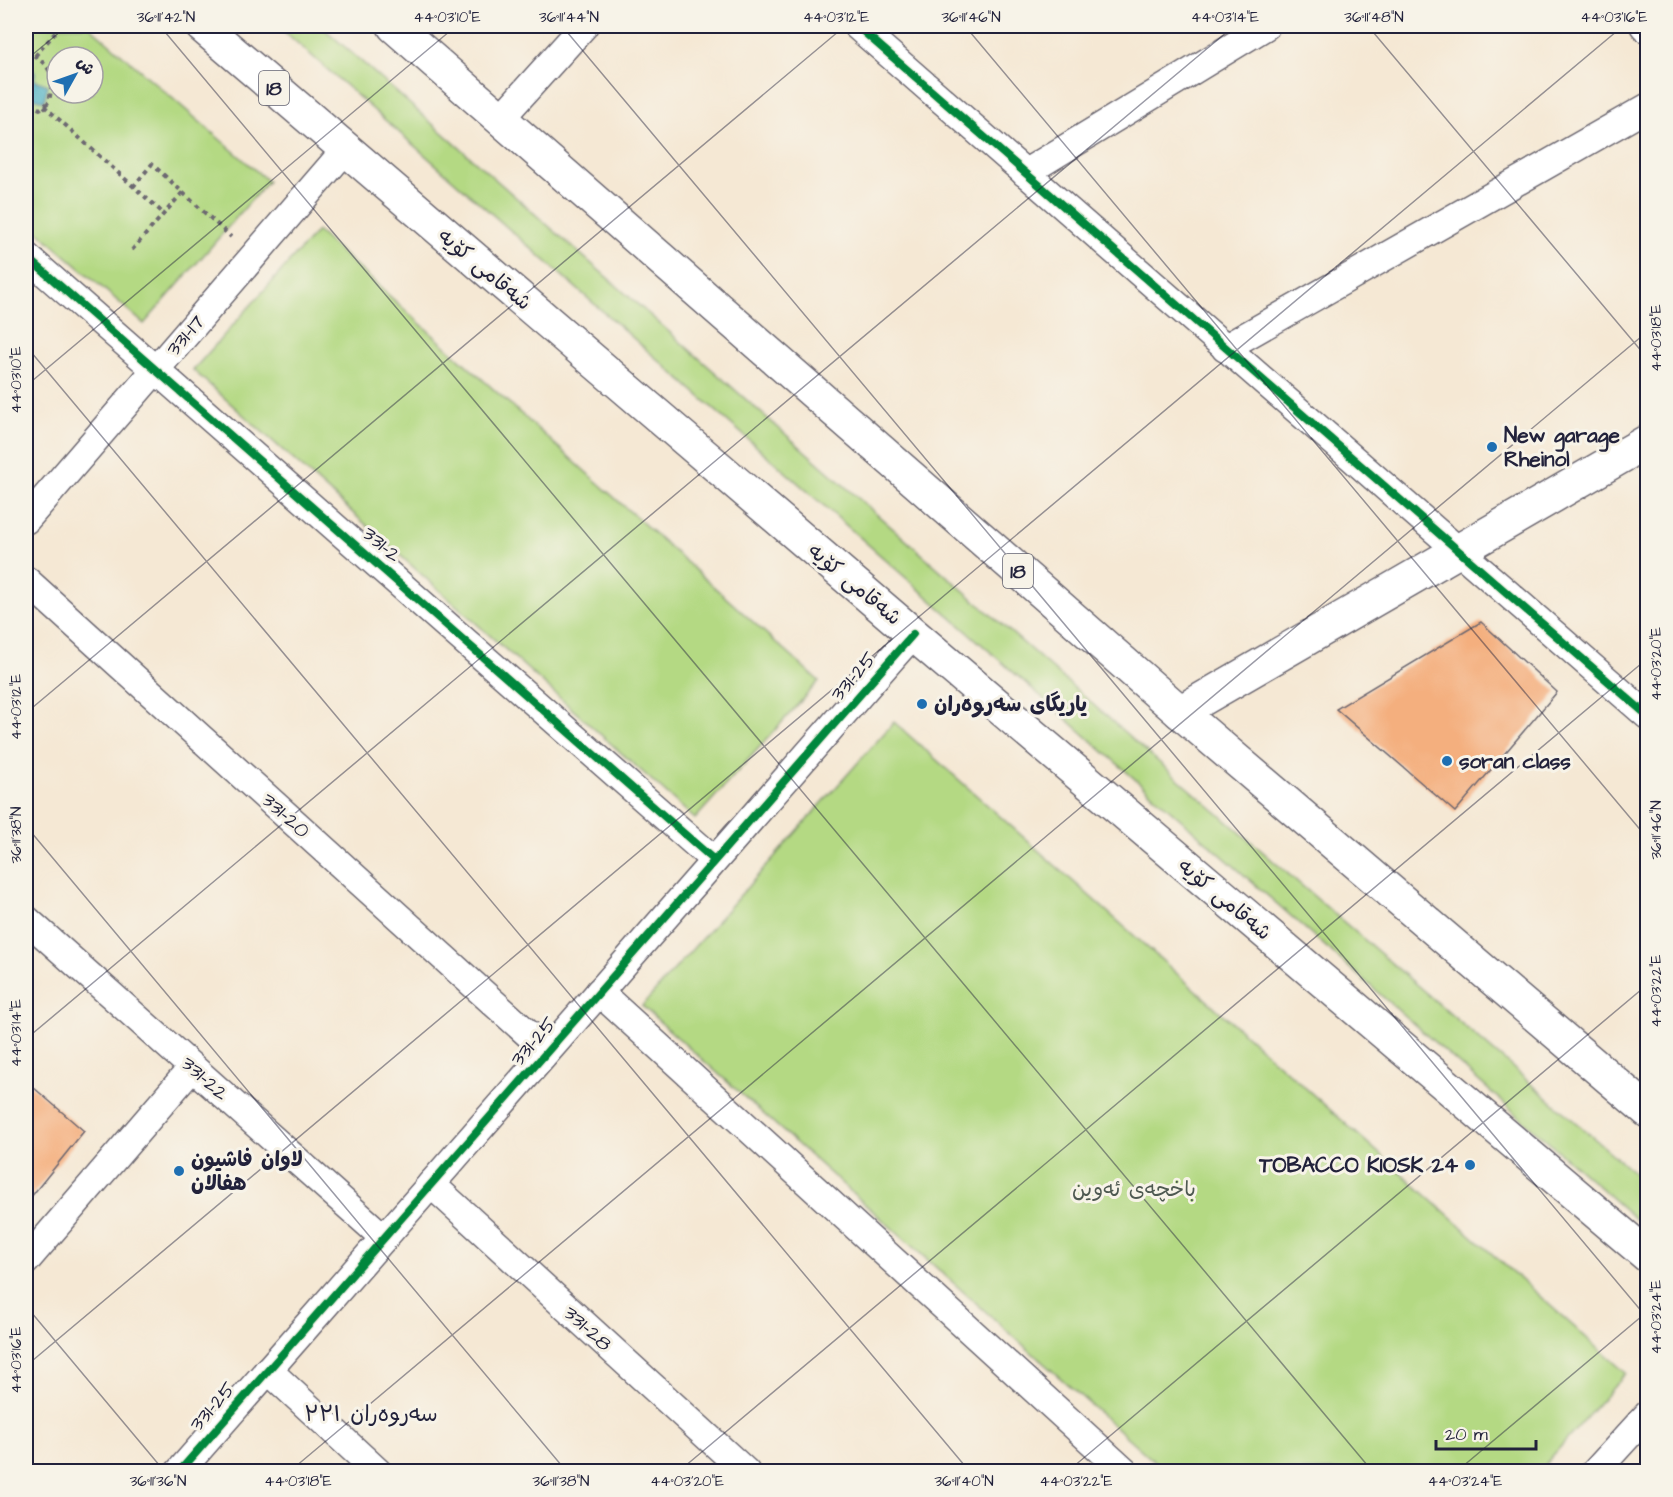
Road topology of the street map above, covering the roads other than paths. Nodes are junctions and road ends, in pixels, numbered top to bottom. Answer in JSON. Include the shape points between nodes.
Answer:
{"nodes":[{"id":1,"x":202,"y":26,"type":"edge"},
{"id":2,"x":394,"y":26,"type":"edge"},
{"id":3,"x":584,"y":26,"type":"edge"},
{"id":4,"x":857,"y":26,"type":"edge"},
{"id":5,"x":1263,"y":26,"type":"edge"},
{"id":6,"x":1644,"y":26,"type":"edge"},
{"id":7,"x":1647,"y":30,"type":"edge"},
{"id":8,"x":1647,"y":107,"type":"edge"},
{"id":9,"x":501,"y":118,"type":"junction"},
{"id":10,"x":345,"y":150,"type":"junction"},
{"id":11,"x":1025,"y":173,"type":"junction"},
{"id":12,"x":26,"y":256,"type":"edge"},
{"id":13,"x":1225,"y":348,"type":"junction"},
{"id":14,"x":156,"y":369,"type":"junction"},
{"id":15,"x":1647,"y":441,"type":"edge"},
{"id":16,"x":26,"y":520,"type":"edge"},
{"id":17,"x":1457,"y":553,"type":"junction"},
{"id":18,"x":26,"y":580,"type":"edge"},
{"id":19,"x":913,"y":634,"type":"junction"},
{"id":20,"x":1180,"y":712,"type":"junction"},
{"id":21,"x":1647,"y":716,"type":"edge"},
{"id":22,"x":714,"y":860,"type":"junction"},
{"id":23,"x":26,"y":919,"type":"edge"},
{"id":24,"x":599,"y":992,"type":"junction"},
{"id":25,"x":547,"y":1051,"type":"junction"},
{"id":26,"x":192,"y":1068,"type":"junction"},
{"id":27,"x":1647,"y":1111,"type":"edge"},
{"id":28,"x":431,"y":1184,"type":"junction"},
{"id":29,"x":384,"y":1238,"type":"junction"},
{"id":30,"x":1647,"y":1256,"type":"edge"},
{"id":31,"x":26,"y":1261,"type":"edge"},
{"id":32,"x":268,"y":1370,"type":"junction"},
{"id":33,"x":1647,"y":1414,"type":"edge"},
{"id":34,"x":179,"y":1472,"type":"edge"},
{"id":35,"x":378,"y":1472,"type":"edge"},
{"id":36,"x":746,"y":1472,"type":"edge"},
{"id":37,"x":1125,"y":1472,"type":"edge"},
{"id":38,"x":1595,"y":1472,"type":"edge"}],
"edges":[{"from":1,"to":10,"type":"main road","name":"شەقامی کۆیە","number":"18"},
{"from":2,"to":9,"type":"main road","number":"18"},
{"from":3,"to":9,"type":"street"},
{"from":4,"to":11,"type":"street"},
{"from":5,"to":11,"type":"street"},
{"from":6,"to":7,"type":"street"},
{"from":8,"to":13,"type":"street"},
{"from":9,"to":20,"type":"main road","number":"18"},
{"from":10,"to":14,"type":"street","name":"331-17"},
{"from":10,"to":19,"type":"main road","name":"شەقامی کۆیە","number":"18"},
{"from":11,"to":13,"type":"street"},
{"from":12,"to":14,"type":"street","name":"331-2"},
{"from":13,"to":17,"type":"street"},
{"from":14,"to":16,"type":"street","name":"331-17"},
{"from":14,"to":22,"type":"street","name":"331-2"},
{"from":15,"to":17,"type":"main road"},
{"from":17,"to":20,"type":"main road"},
{"from":17,"to":21,"type":"street"},
{"from":18,"to":25,"type":"street","name":"331-20"},
{"from":19,"to":22,"type":"street","name":"331-25"},
{"from":19,"to":30,"type":"main road","name":"شەقامی کۆیە","number":"18"},
{"from":20,"to":27,"type":"main road","number":"18"},
{"from":22,"to":24,"type":"street","name":"331-25"},
{"from":23,"to":26,"type":"street","name":"331-22"},
{"from":24,"to":25,"type":"street","name":"331-25"},
{"from":24,"to":37,"type":"street"},
{"from":25,"to":28,"type":"street","name":"331-25"},
{"from":26,"to":29,"type":"street","name":"331-22"},
{"from":26,"to":31,"type":"street"},
{"from":28,"to":29,"type":"street","name":"331-25"},
{"from":28,"to":36,"type":"street","name":"331-28"},
{"from":29,"to":32,"type":"street","name":"331-25"},
{"from":32,"to":34,"type":"street","name":"331-25"},
{"from":32,"to":35,"type":"street"},
{"from":33,"to":38,"type":"street"}]}
